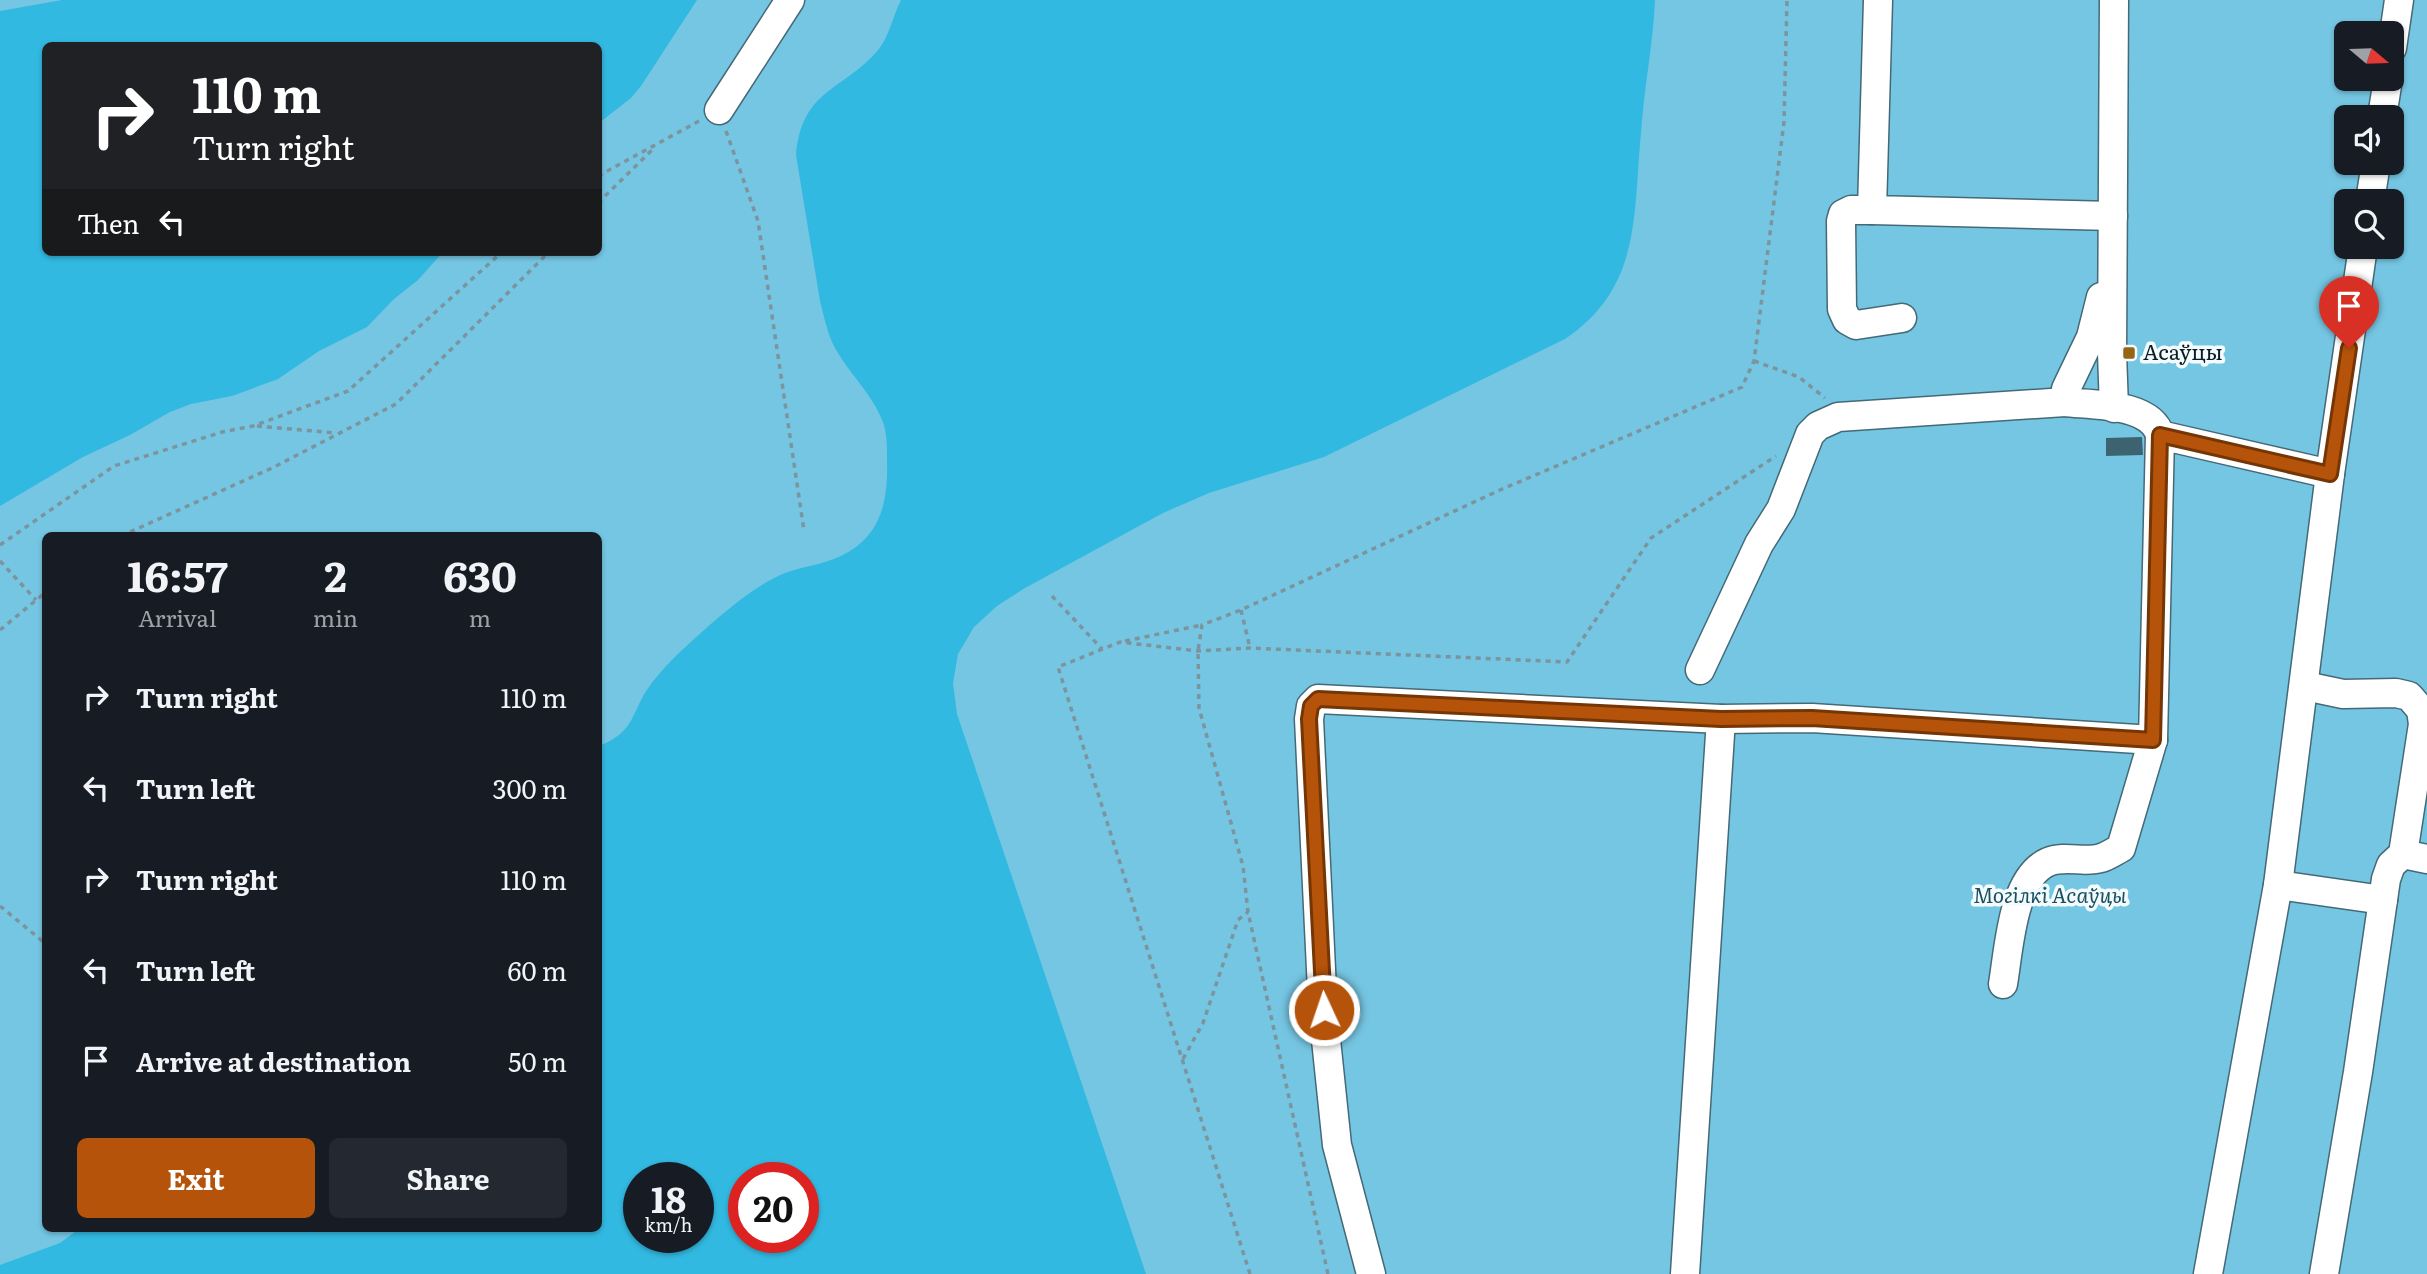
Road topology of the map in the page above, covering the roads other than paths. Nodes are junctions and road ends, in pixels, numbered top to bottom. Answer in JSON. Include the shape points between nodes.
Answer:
{"nodes":[{"id":1,"x":790,"y":0,"type":"edge"},
{"id":2,"x":1878,"y":0,"type":"edge"},
{"id":3,"x":2114,"y":0,"type":"edge"},
{"id":4,"x":2399,"y":0,"type":"edge"},
{"id":5,"x":2396,"y":21,"type":"edge"},
{"id":6,"x":719,"y":110,"type":"road end"},
{"id":7,"x":1872,"y":210,"type":"junction"},
{"id":8,"x":2113,"y":216,"type":"junction"},
{"id":9,"x":2112,"y":250,"type":"junction"},
{"id":10,"x":2361,"y":259,"type":"edge"},
{"id":11,"x":1902,"y":318,"type":"dead end"},
{"id":12,"x":2064,"y":402,"type":"junction"},
{"id":13,"x":2114,"y":408,"type":"junction"},
{"id":14,"x":2160,"y":435,"type":"junction"},
{"id":15,"x":2330,"y":474,"type":"junction"},
{"id":16,"x":1700,"y":670,"type":"dead end"},
{"id":17,"x":2305,"y":686,"type":"junction"},
{"id":18,"x":1721,"y":719,"type":"junction"},
{"id":19,"x":2153,"y":740,"type":"junction"},
{"id":20,"x":2416,"y":839,"type":"edge"},
{"id":21,"x":2278,"y":885,"type":"junction"},
{"id":22,"x":2382,"y":900,"type":"junction"},
{"id":23,"x":2003,"y":984,"type":"dead end"},
{"id":24,"x":1371,"y":1274,"type":"edge"},
{"id":25,"x":1685,"y":1274,"type":"edge"},
{"id":26,"x":2207,"y":1274,"type":"edge"},
{"id":27,"x":2324,"y":1274,"type":"edge"}],
"edges":[{"from":1,"to":6,"type":"street"},
{"from":2,"to":7,"type":"street"},
{"from":3,"to":8,"type":"street"},
{"from":4,"to":5,"type":"street"},
{"from":7,"to":8,"type":"street"},
{"from":7,"to":11,"type":"street","via":[[1843,214],[1842,309],[1856,325]]},
{"from":8,"to":9,"type":"street"},
{"from":9,"to":12,"type":"street","via":[[2091,337],[2066,388]]},
{"from":9,"to":13,"type":"street"},
{"from":10,"to":15,"type":"street"},
{"from":12,"to":13,"type":"street"},
{"from":12,"to":16,"type":"street","via":[[1838,417],[1818,426],[1810,434],[1780,509]]},
{"from":13,"to":14,"type":"street","via":[[2150,418]]},
{"from":14,"to":15,"type":"street"},
{"from":14,"to":19,"type":"street"},
{"from":15,"to":17,"type":"street"},
{"from":17,"to":20,"type":"street","via":[[2343,694],[2396,693],[2409,696],[2421,710]]},
{"from":17,"to":21,"type":"street"},
{"from":18,"to":19,"type":"street","via":[[1812,718]]},
{"from":18,"to":24,"type":"street","via":[[1318,699],[1311,706],[1324,1010],[1337,1145]]},
{"from":18,"to":25,"type":"street"},
{"from":19,"to":23,"type":"street","via":[[2121,848],[2100,858],[2048,862],[2030,875],[2015,911]]},
{"from":20,"to":22,"type":"street","via":[[2391,865]]},
{"from":21,"to":22,"type":"street"},
{"from":21,"to":26,"type":"street"},
{"from":22,"to":27,"type":"street"}]}
